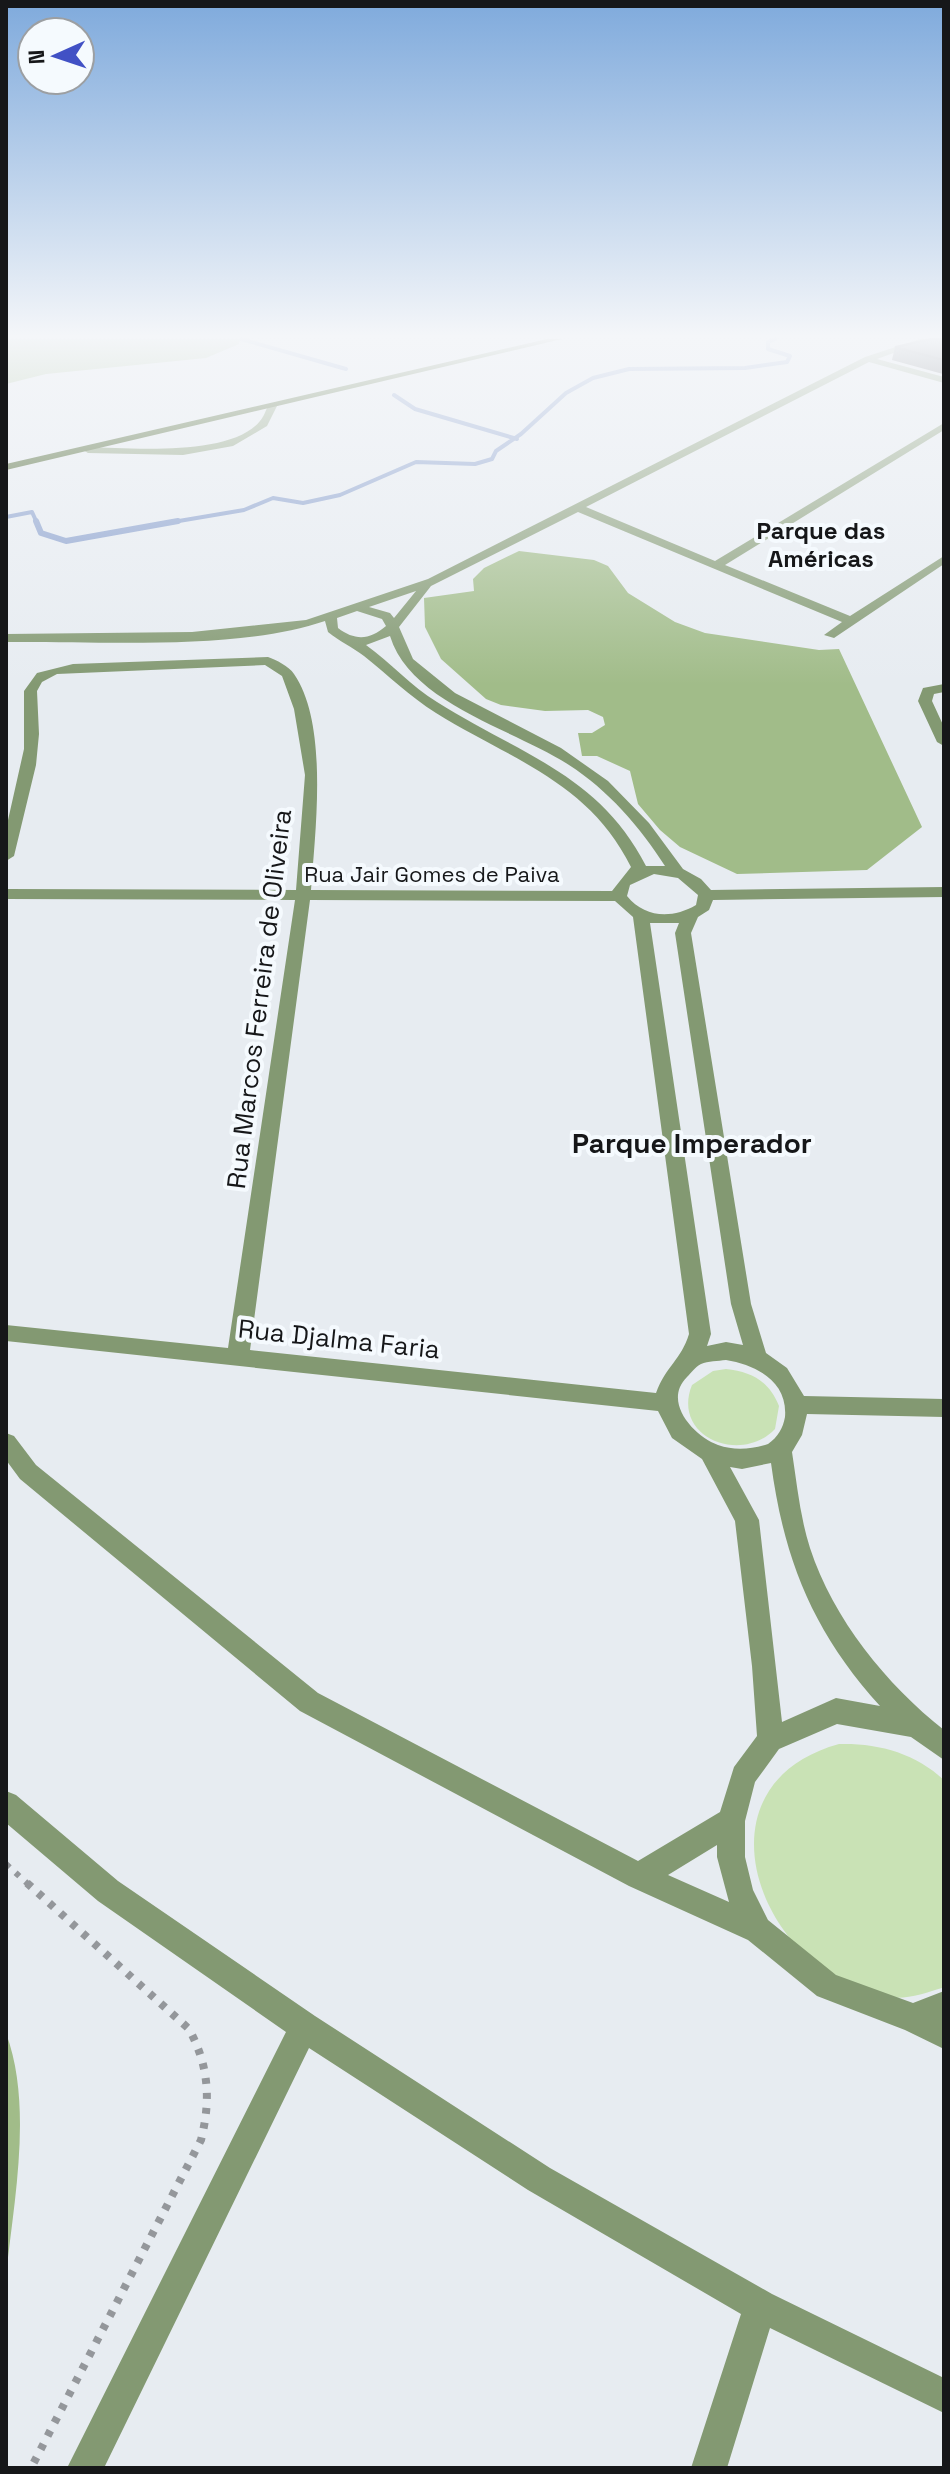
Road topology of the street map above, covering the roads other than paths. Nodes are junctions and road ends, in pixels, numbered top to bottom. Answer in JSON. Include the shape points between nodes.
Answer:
{"nodes":[{"id":1,"x":67,"y":454,"type":"edge"},
{"id":2,"x":680,"y":454,"type":"edge"},
{"id":3,"x":897,"y":454,"type":"edge"},
{"id":4,"x":6,"y":467,"type":"edge"},
{"id":5,"x":576,"y":507,"type":"junction"},
{"id":6,"x":944,"y":559,"type":"edge"},
{"id":7,"x":714,"y":566,"type":"junction"},
{"id":8,"x":432,"y":582,"type":"junction"},
{"id":9,"x":353,"y":607,"type":"junction"},
{"id":10,"x":335,"y":613,"type":"junction"},
{"id":11,"x":848,"y":620,"type":"junction"},
{"id":12,"x":394,"y":628,"type":"junction"},
{"id":13,"x":249,"y":632,"type":"junction"},
{"id":14,"x":830,"y":635,"type":"dead end"},
{"id":15,"x":6,"y":638,"type":"edge"},
{"id":16,"x":344,"y":639,"type":"junction"},
{"id":17,"x":944,"y":688,"type":"edge"},
{"id":18,"x":944,"y":742,"type":"edge"},
{"id":19,"x":6,"y":856,"type":"edge"},
{"id":20,"x":677,"y":872,"type":"junction"},
{"id":21,"x":632,"y":874,"type":"junction"},
{"id":22,"x":944,"y":892,"type":"edge"},
{"id":23,"x":6,"y":894,"type":"edge"},
{"id":24,"x":706,"y":895,"type":"junction"},
{"id":25,"x":303,"y":896,"type":"junction"},
{"id":26,"x":619,"y":896,"type":"junction"},
{"id":27,"x":641,"y":916,"type":"junction"},
{"id":28,"x":690,"y":916,"type":"junction"},
{"id":29,"x":6,"y":1333,"type":"edge"},
{"id":30,"x":238,"y":1356,"type":"junction"},
{"id":31,"x":757,"y":1358,"type":"junction"},
{"id":32,"x":692,"y":1359,"type":"junction"},
{"id":33,"x":666,"y":1403,"type":"junction"},
{"id":34,"x":798,"y":1405,"type":"junction"},
{"id":35,"x":944,"y":1408,"type":"edge"},
{"id":36,"x":6,"y":1443,"type":"edge"},
{"id":37,"x":780,"y":1450,"type":"junction"},
{"id":38,"x":712,"y":1456,"type":"junction"},
{"id":39,"x":912,"y":1724,"type":"junction"},
{"id":40,"x":770,"y":1740,"type":"junction"},
{"id":41,"x":944,"y":1747,"type":"edge"},
{"id":42,"x":6,"y":1805,"type":"edge"},
{"id":43,"x":731,"y":1821,"type":"junction"},
{"id":44,"x":639,"y":1876,"type":"junction"},
{"id":45,"x":758,"y":1930,"type":"junction"},
{"id":46,"x":944,"y":2006,"type":"edge"},
{"id":47,"x":913,"y":2018,"type":"junction"},
{"id":48,"x":304,"y":2027,"type":"junction"},
{"id":49,"x":944,"y":2034,"type":"edge"},
{"id":50,"x":760,"y":2306,"type":"junction"},
{"id":51,"x":944,"y":2396,"type":"edge"},
{"id":52,"x":85,"y":2468,"type":"edge"},
{"id":53,"x":709,"y":2468,"type":"edge"}],
"edges":[{"from":1,"to":4,"type":"main road"},
{"from":2,"to":5,"type":"street"},
{"from":3,"to":7,"type":"street"},
{"from":5,"to":7,"type":"street"},
{"from":5,"to":8,"type":"street"},
{"from":6,"to":11,"type":"street"},
{"from":7,"to":11,"type":"street"},
{"from":8,"to":9,"type":"street"},
{"from":8,"to":12,"type":"street","via":[[410,602]]},
{"from":9,"to":10,"type":"street"},
{"from":9,"to":12,"type":"street","via":[[386,616]]},
{"from":10,"to":13,"type":"street"},
{"from":10,"to":16,"type":"street","via":[[332,629]]},
{"from":11,"to":14,"type":"street"},
{"from":12,"to":16,"type":"street","via":[[371,641]]},
{"from":12,"to":20,"type":"street","via":[[403,655],[436,686],[574,762],[605,785],[661,846]]},
{"from":13,"to":15,"type":"street"},
{"from":13,"to":16,"type":"street"},
{"from":16,"to":21,"type":"street","via":[[365,650],[416,695],[558,773],[597,806],[633,852],[639,868]]},
{"from":17,"to":18,"type":"street","via":[[928,691],[925,701]]},
{"from":19,"to":25,"type":"street","name":"Rua Marcos Ferreira de Oliveira","via":[[21,804],[32,734],[31,691],[37,679],[59,669],[268,661],[288,674],[301,709],[312,775]]},
{"from":20,"to":21,"type":"street","via":[[654,869]]},
{"from":20,"to":24,"type":"street","via":[[697,881]]},
{"from":21,"to":26,"type":"street","via":[[621,884]]},
{"from":22,"to":24,"type":"street"},
{"from":23,"to":25,"type":"street","name":"Rua Jair Gomes de Paiva"},
{"from":24,"to":28,"type":"street","via":[[703,907]]},
{"from":25,"to":26,"type":"street","name":"Rua Jair Gomes de Paiva"},
{"from":25,"to":30,"type":"street","name":"Rua Marcos Ferreira de Oliveira"},
{"from":26,"to":27,"type":"street","via":[[626,908]]},
{"from":27,"to":28,"type":"street","via":[[667,921]]},
{"from":27,"to":32,"type":"street","via":[[700,1334]]},
{"from":28,"to":31,"type":"street","via":[[683,933],[741,1304]]},
{"from":29,"to":30,"type":"street","name":"Rua Djalma Faria"},
{"from":30,"to":33,"type":"street","name":"Rua Djalma Faria"},
{"from":31,"to":32,"type":"street","via":[[726,1351]]},
{"from":31,"to":34,"type":"street","via":[[781,1374]]},
{"from":32,"to":33,"type":"street","via":[[672,1378]]},
{"from":33,"to":38,"type":"street","via":[[679,1433]]},
{"from":34,"to":35,"type":"street"},
{"from":34,"to":37,"type":"street","via":[[796,1427]]},
{"from":36,"to":44,"type":"street","via":[[28,1472],[309,1702]]},
{"from":37,"to":38,"type":"street","via":[[748,1461]]},
{"from":37,"to":39,"type":"street","via":[[803,1562],[837,1628]]},
{"from":38,"to":40,"type":"street","via":[[747,1520]]},
{"from":39,"to":40,"type":"street","via":[[836,1711]]},
{"from":39,"to":41,"type":"street"},
{"from":40,"to":43,"type":"street","via":[[743,1776]]},
{"from":42,"to":48,"type":"street","via":[[108,1891]]},
{"from":43,"to":44,"type":"street"},
{"from":43,"to":45,"type":"street","via":[[731,1857],[740,1894]]},
{"from":44,"to":45,"type":"street"},
{"from":45,"to":47,"type":"street","via":[[827,1986]]},
{"from":46,"to":47,"type":"street"},
{"from":47,"to":49,"type":"street"},
{"from":48,"to":50,"type":"street","via":[[539,2179]]},
{"from":48,"to":52,"type":"street"},
{"from":50,"to":51,"type":"street"},
{"from":50,"to":53,"type":"street"}]}
